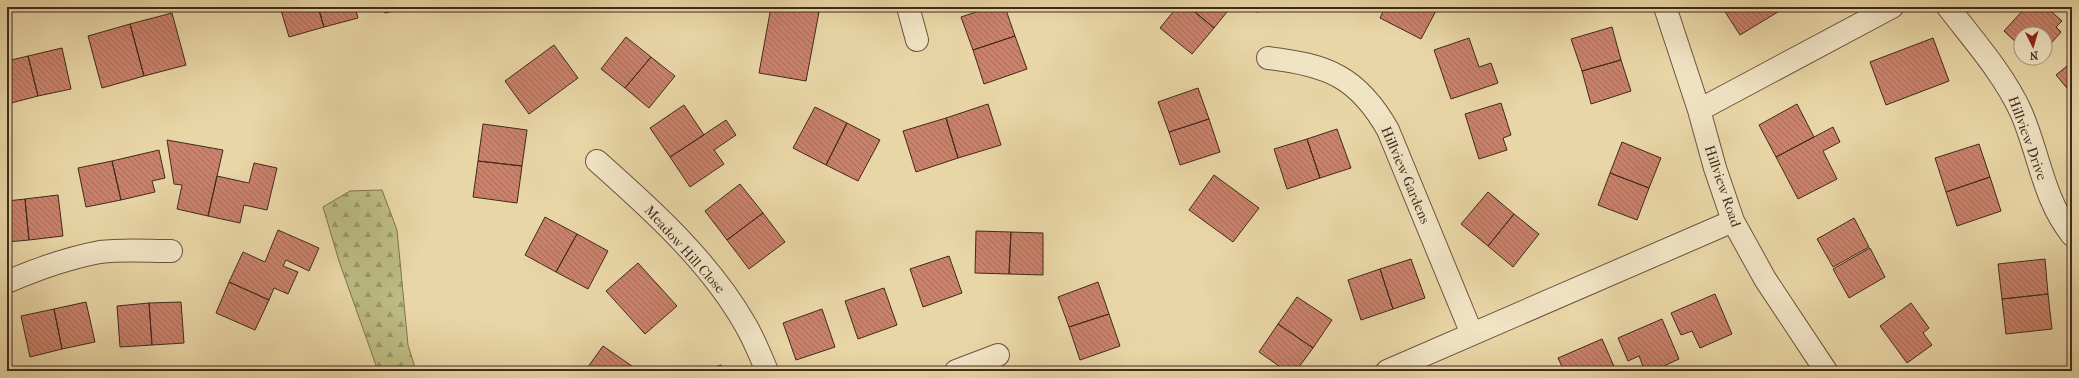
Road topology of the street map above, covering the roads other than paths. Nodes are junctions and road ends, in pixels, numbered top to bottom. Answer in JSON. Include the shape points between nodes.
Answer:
{"nodes":[{"id":1,"x":908,"y":7,"type":"edge"},
{"id":2,"x":1665,"y":7,"type":"edge"},
{"id":3,"x":1892,"y":7,"type":"edge"},
{"id":4,"x":1948,"y":7,"type":"edge"},
{"id":5,"x":918,"y":40,"type":"dead end"},
{"id":6,"x":1268,"y":58,"type":"dead end"},
{"id":7,"x":1698,"y":110,"type":"junction"},
{"id":8,"x":597,"y":161,"type":"dead end"},
{"id":9,"x":1733,"y":221,"type":"junction"},
{"id":10,"x":2072,"y":235,"type":"edge"},
{"id":11,"x":171,"y":252,"type":"dead end"},
{"id":12,"x":7,"y":282,"type":"edge"},
{"id":13,"x":1472,"y":334,"type":"junction"},
{"id":14,"x":998,"y":355,"type":"dead end"},
{"id":15,"x":767,"y":371,"type":"edge"},
{"id":16,"x":956,"y":371,"type":"edge"},
{"id":17,"x":1387,"y":371,"type":"edge"},
{"id":18,"x":1826,"y":371,"type":"edge"}],
"edges":[{"from":1,"to":5,"type":"street"},
{"from":2,"to":7,"type":"street","name":"Hillview Road"},
{"from":3,"to":7,"type":"street"},
{"from":4,"to":10,"type":"street","name":"Hillview Drive","via":[[2000,74],[2011,93],[2021,114],[2054,208]]},
{"from":6,"to":13,"type":"street","name":"Hillview Gardens","via":[[1313,66],[1341,77],[1363,95],[1381,118]]},
{"from":7,"to":9,"type":"street","name":"Hillview Road"},
{"from":8,"to":15,"type":"street","name":"Meadow Hill Close","via":[[637,196],[712,276],[746,325]]},
{"from":9,"to":13,"type":"street"},
{"from":9,"to":18,"type":"street","name":"Hillview Road","via":[[1765,279]]},
{"from":11,"to":12,"type":"street","via":[[102,252],[38,268]]},
{"from":13,"to":17,"type":"street"},
{"from":14,"to":16,"type":"street"}]}
